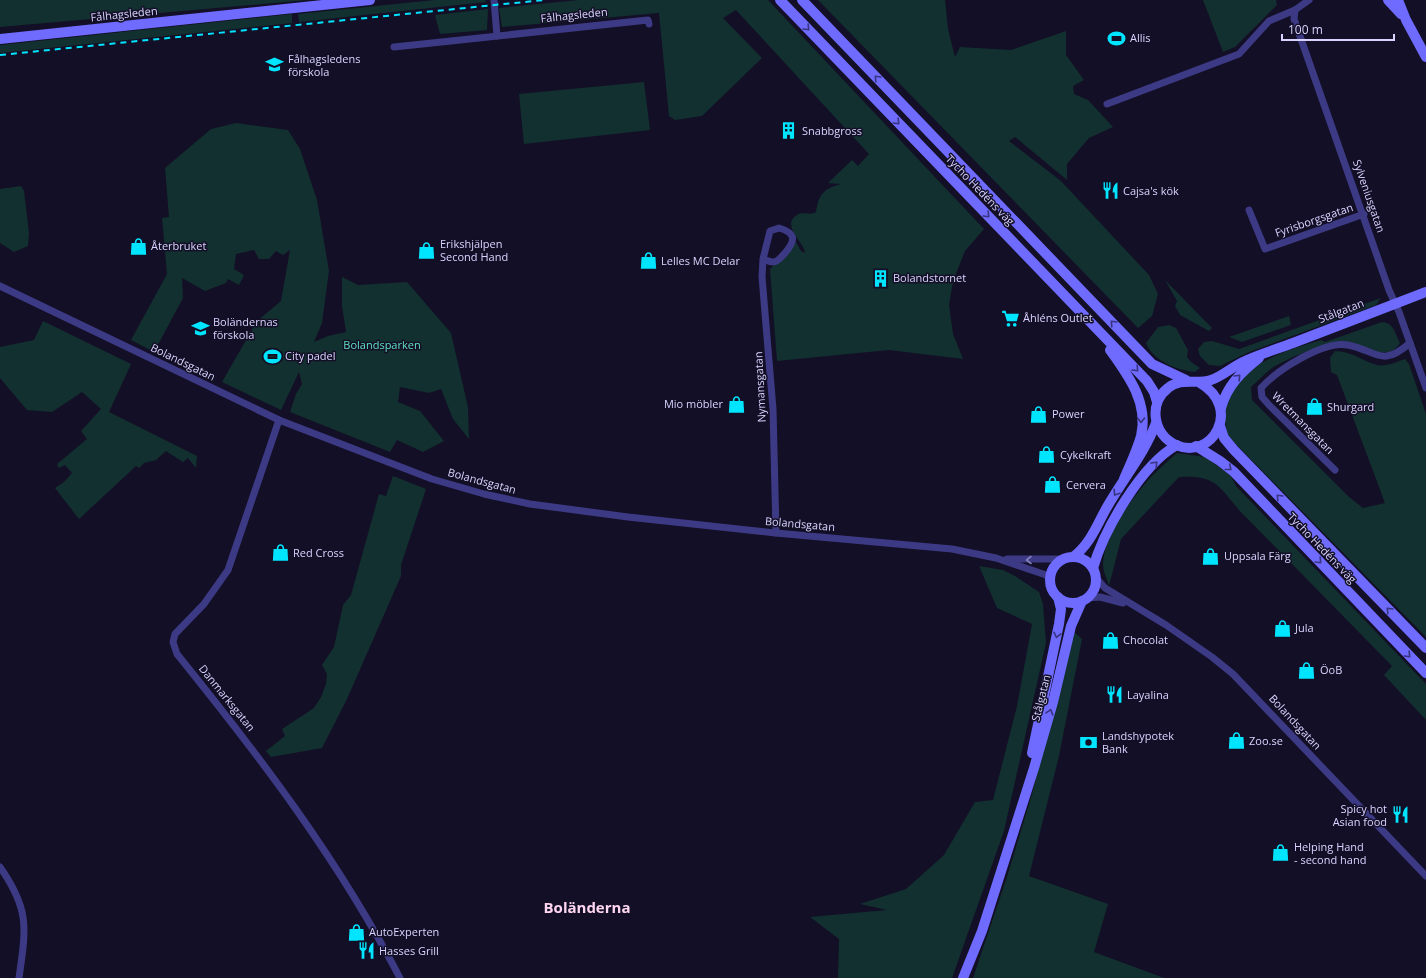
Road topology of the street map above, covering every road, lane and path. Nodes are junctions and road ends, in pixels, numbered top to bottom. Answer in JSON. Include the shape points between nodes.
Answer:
{"nodes":[{"id":1,"x":370,"y":0,"type":"edge"},
{"id":2,"x":494,"y":0,"type":"edge"},
{"id":3,"x":780,"y":0,"type":"edge"},
{"id":4,"x":802,"y":0,"type":"edge"},
{"id":5,"x":1309,"y":0,"type":"edge"},
{"id":6,"x":1388,"y":0,"type":"edge"},
{"id":7,"x":1398,"y":0,"type":"edge"},
{"id":8,"x":1295,"y":10,"type":"junction"},
{"id":9,"x":1406,"y":20,"type":"junction"},
{"id":10,"x":649,"y":24,"type":"dead end"},
{"id":11,"x":497,"y":36,"type":"junction"},
{"id":12,"x":0,"y":39,"type":"edge"},
{"id":13,"x":394,"y":47,"type":"dead end"},
{"id":14,"x":1426,"y":57,"type":"edge"},
{"id":15,"x":1107,"y":104,"type":"dead end"},
{"id":16,"x":1249,"y":210,"type":"dead end"},
{"id":17,"x":1364,"y":214,"type":"junction"},
{"id":18,"x":764,"y":259,"type":"junction"},
{"id":19,"x":0,"y":286,"type":"edge"},
{"id":20,"x":1426,"y":292,"type":"edge"},
{"id":21,"x":1394,"y":304,"type":"junction"},
{"id":22,"x":1093,"y":325,"type":"junction"},
{"id":23,"x":1410,"y":343,"type":"junction"},
{"id":24,"x":1265,"y":354,"type":"junction"},
{"id":25,"x":1186,"y":380,"type":"junction"},
{"id":26,"x":1200,"y":383,"type":"junction"},
{"id":27,"x":1426,"y":388,"type":"edge"},
{"id":28,"x":1157,"y":402,"type":"junction"},
{"id":29,"x":1221,"y":408,"type":"junction"},
{"id":30,"x":279,"y":420,"type":"junction"},
{"id":31,"x":1156,"y":423,"type":"junction"},
{"id":32,"x":1220,"y":426,"type":"junction"},
{"id":33,"x":1177,"y":445,"type":"junction"},
{"id":34,"x":1196,"y":446,"type":"junction"},
{"id":35,"x":1335,"y":470,"type":"dead end"},
{"id":36,"x":1124,"y":479,"type":"junction"},
{"id":37,"x":776,"y":533,"type":"junction"},
{"id":38,"x":996,"y":558,"type":"junction"},
{"id":39,"x":1068,"y":558,"type":"junction"},
{"id":40,"x":1094,"y":568,"type":"junction"},
{"id":41,"x":1050,"y":579,"type":"junction"},
{"id":42,"x":1097,"y":579,"type":"junction"},
{"id":43,"x":1058,"y":597,"type":"junction"},
{"id":44,"x":1085,"y":599,"type":"junction"},
{"id":45,"x":1129,"y":604,"type":"junction"},
{"id":46,"x":1426,"y":648,"type":"edge"},
{"id":47,"x":1426,"y":673,"type":"edge"},
{"id":48,"x":1023,"y":802,"type":"junction"},
{"id":49,"x":0,"y":867,"type":"edge"},
{"id":50,"x":1426,"y":876,"type":"edge"},
{"id":51,"x":19,"y":978,"type":"edge"},
{"id":52,"x":400,"y":978,"type":"edge"},
{"id":53,"x":963,"y":978,"type":"edge"}],
"edges":[{"from":1,"to":12,"type":"main road","name":"Fålhagsleden"},
{"from":2,"to":11,"type":"street"},
{"from":3,"to":22,"type":"main road","name":"Tycho Hedéns väg","one_way":true},
{"from":25,"to":4,"type":"main road","name":"Tycho Hedéns väg","one_way":true,"via":[[1152,364]]},
{"from":5,"to":8,"type":"street"},
{"from":6,"to":9,"type":"main road"},
{"from":7,"to":9,"type":"main road"},
{"from":8,"to":15,"type":"street","via":[[1269,21],[1239,54]]},
{"from":8,"to":17,"type":"street","name":"Sylveniusgatan","via":[[1294,19]]},
{"from":9,"to":14,"type":"main road"},
{"from":10,"to":11,"type":"street","name":"Fålhagsleden","via":[[648,20]]},
{"from":11,"to":13,"type":"street","name":"Fålhagsleden"},
{"from":16,"to":17,"type":"street","name":"Fyrisborgsgatan","via":[[1265,249]]},
{"from":17,"to":21,"type":"street","name":"Sylveniusgatan"},
{"from":18,"to":18,"type":"street","name":"Nymansgatan","via":[[770,232],[779,228],[787,230],[793,237],[793,242],[778,261]]},
{"from":18,"to":37,"type":"street","name":"Nymansgatan","via":[[762,276],[773,409]]},
{"from":19,"to":30,"type":"street","name":"Bolandsgatan"},
{"from":20,"to":21,"type":"main road","name":"Stålgatan"},
{"from":21,"to":23,"type":"street","name":"Sylveniusgatan"},
{"from":21,"to":24,"type":"main road","name":"Stålgatan"},
{"from":22,"to":28,"type":"main road","name":"Tycho Hedéns väg","one_way":true,"via":[[1147,381]]},
{"from":22,"to":36,"type":"main road","one_way":true,"via":[[1130,379],[1142,410],[1141,435]]},
{"from":23,"to":27,"type":"street","name":"Sylveniusgatan"},
{"from":23,"to":35,"type":"street","name":"Wretmansgatan","via":[[1388,357],[1374,355],[1348,345],[1324,349],[1286,366],[1269,378],[1261,388],[1262,397],[1269,405]]},
{"from":24,"to":26,"type":"main road","name":"Stålgatan"},
{"from":29,"to":24,"type":"main road","name":"Stålgatan","one_way":true,"via":[[1225,395],[1234,381]]},
{"from":25,"to":26,"type":"main road"},
{"from":25,"to":28,"type":"main road","via":[[1169,387]]},
{"from":26,"to":29,"type":"main road","via":[[1210,388],[1218,397]]},
{"from":28,"to":31,"type":"main road"},
{"from":29,"to":32,"type":"main road"},
{"from":30,"to":37,"type":"street","name":"Bolandsgatan","via":[[432,479],[484,494],[568,510]]},
{"from":30,"to":52,"type":"street","name":"Danmarksgatan","via":[[228,570],[204,604],[175,634],[174,648],[242,735],[319,841],[347,883]]},
{"from":31,"to":33,"type":"main road","via":[[1160,432]]},
{"from":31,"to":36,"type":"main road","via":[[1148,444]]},
{"from":32,"to":34,"type":"main road","via":[[1206,442]]},
{"from":46,"to":32,"type":"main road","name":"Tycho Hedéns väg","one_way":true,"via":[[1234,450],[1224,438]]},
{"from":33,"to":34,"type":"main road"},
{"from":40,"to":33,"type":"main road","one_way":true,"via":[[1104,537],[1130,492],[1168,450]]},
{"from":34,"to":47,"type":"main road","name":"Tycho Hedéns väg","one_way":true,"via":[[1234,472]]},
{"from":36,"to":39,"type":"main road","one_way":true,"via":[[1087,544]]},
{"from":37,"to":38,"type":"street","name":"Bolandsgatan","via":[[952,549]]},
{"from":39,"to":38,"type":"street","name":"Bolandsgatan","one_way":true},
{"from":38,"to":41,"type":"street","name":"Bolandsgatan","via":[[1046,574]]},
{"from":39,"to":40,"type":"main road","via":[[1085,560]]},
{"from":39,"to":41,"type":"main road","via":[[1053,569]]},
{"from":40,"to":42,"type":"main road"},
{"from":41,"to":43,"type":"main road","via":[[1053,591]]},
{"from":42,"to":44,"type":"main road","via":[[1095,588]]},
{"from":42,"to":45,"type":"street","name":"Bolandsgatan","via":[[1105,588]]},
{"from":43,"to":44,"type":"main road","via":[[1070,602]]},
{"from":43,"to":48,"type":"main road","name":"Stålgatan","one_way":true,"via":[[1061,609],[1059,624]]},
{"from":44,"to":45,"type":"street","name":"Bolandsgatan","via":[[1100,597]]},
{"from":48,"to":44,"type":"main road","name":"Stålgatan","one_way":true,"via":[[1053,702],[1071,626]]},
{"from":45,"to":50,"type":"street","name":"Bolandsgatan","via":[[1166,625],[1233,674]]},
{"from":48,"to":53,"type":"main road","name":"Stålgatan","via":[[982,931]]},
{"from":49,"to":51,"type":"street","via":[[21,903],[25,922]]}]}
